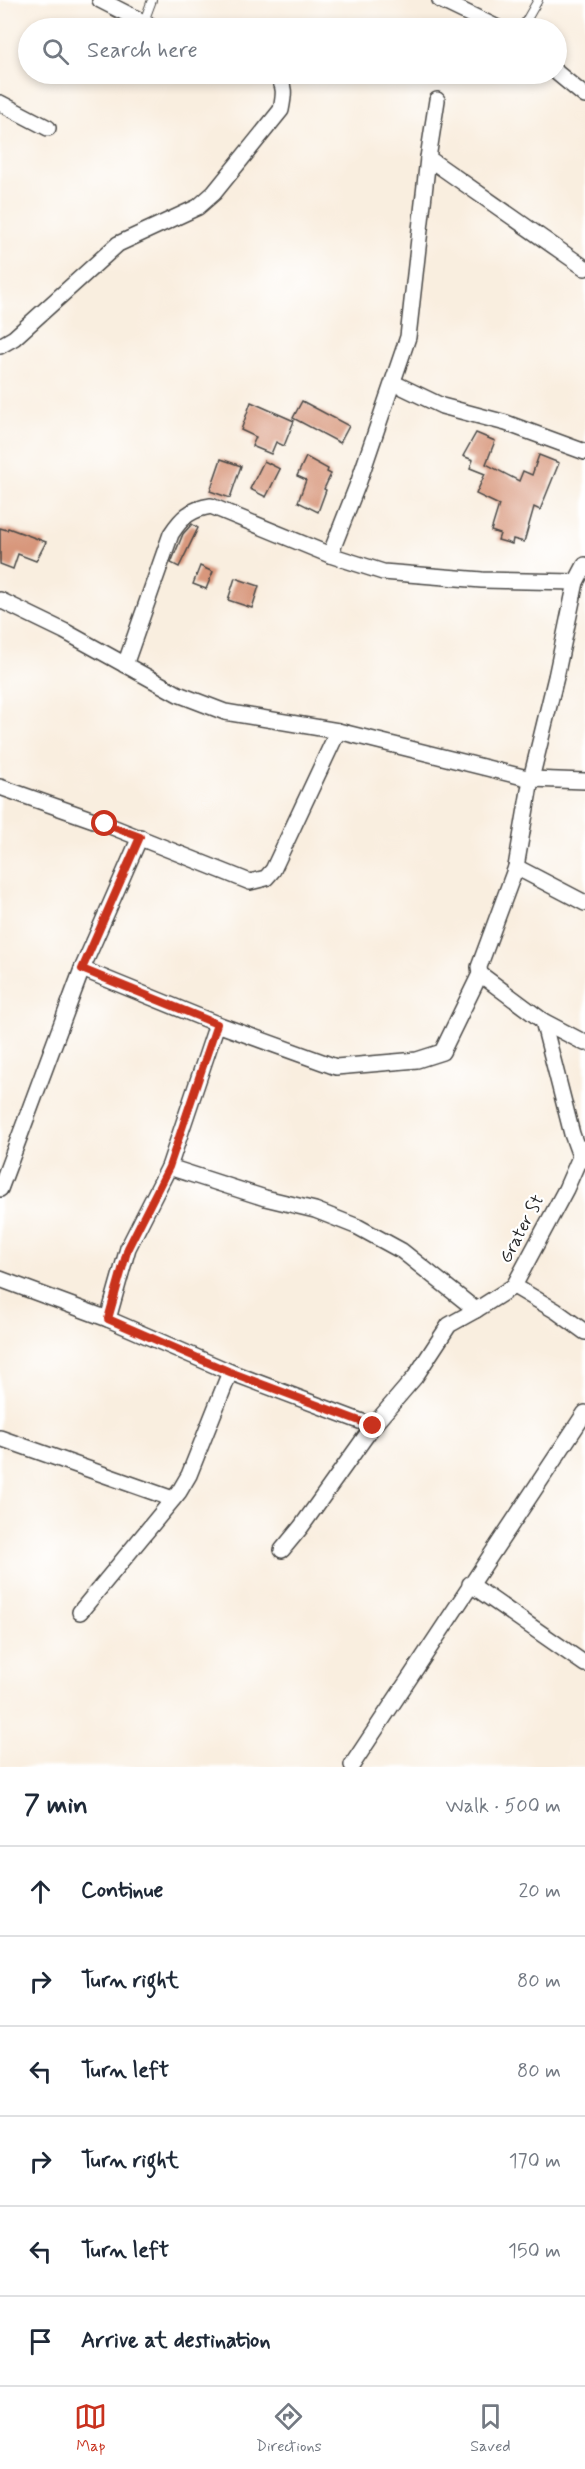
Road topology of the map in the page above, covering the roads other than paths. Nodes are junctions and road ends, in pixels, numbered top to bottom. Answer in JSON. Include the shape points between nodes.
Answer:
{"nodes":[{"id":1,"x":100,"y":0,"type":"edge"},
{"id":2,"x":152,"y":0,"type":"edge"},
{"id":3,"x":440,"y":0,"type":"edge"},
{"id":4,"x":538,"y":0,"type":"edge"},
{"id":5,"x":134,"y":18,"type":"edge"},
{"id":6,"x":150,"y":18,"type":"edge"},
{"id":7,"x":477,"y":18,"type":"edge"},
{"id":8,"x":528,"y":18,"type":"edge"},
{"id":9,"x":567,"y":81,"type":"edge"},
{"id":10,"x":283,"y":84,"type":"edge"},
{"id":11,"x":585,"y":96,"type":"edge"},
{"id":12,"x":437,"y":100,"type":"dead end"},
{"id":13,"x":0,"y":103,"type":"edge"},
{"id":14,"x":48,"y":128,"type":"dead end"},
{"id":15,"x":428,"y":158,"type":"junction"},
{"id":16,"x":585,"y":268,"type":"edge"},
{"id":17,"x":0,"y":346,"type":"edge"},
{"id":18,"x":394,"y":383,"type":"junction"},
{"id":19,"x":585,"y":452,"type":"edge"},
{"id":20,"x":330,"y":555,"type":"junction"},
{"id":21,"x":585,"y":565,"type":"edge"},
{"id":22,"x":576,"y":582,"type":"junction"},
{"id":23,"x":0,"y":600,"type":"edge"},
{"id":24,"x":125,"y":665,"type":"junction"},
{"id":25,"x":338,"y":731,"type":"junction"},
{"id":26,"x":531,"y":779,"type":"junction"},
{"id":27,"x":585,"y":781,"type":"edge"},
{"id":28,"x":0,"y":787,"type":"edge"},
{"id":29,"x":140,"y":837,"type":"junction"},
{"id":30,"x":516,"y":867,"type":"junction"},
{"id":31,"x":585,"y":903,"type":"edge"},
{"id":32,"x":82,"y":969,"type":"junction"},
{"id":33,"x":480,"y":974,"type":"junction"},
{"id":34,"x":543,"y":1021,"type":"junction"},
{"id":35,"x":217,"y":1024,"type":"junction"},
{"id":36,"x":585,"y":1043,"type":"edge"},
{"id":37,"x":583,"y":1154,"type":"edge"},
{"id":38,"x":169,"y":1167,"type":"junction"},
{"id":39,"x":0,"y":1189,"type":"edge"},
{"id":40,"x":0,"y":1279,"type":"edge"},
{"id":41,"x":514,"y":1286,"type":"junction"},
{"id":42,"x":476,"y":1310,"type":"junction"},
{"id":43,"x":108,"y":1319,"type":"junction"},
{"id":44,"x":585,"y":1332,"type":"edge"},
{"id":45,"x":230,"y":1372,"type":"junction"},
{"id":46,"x":585,"y":1413,"type":"edge"},
{"id":47,"x":373,"y":1426,"type":"junction"},
{"id":48,"x":0,"y":1438,"type":"edge"},
{"id":49,"x":173,"y":1498,"type":"junction"},
{"id":50,"x":282,"y":1550,"type":"dead end"},
{"id":51,"x":470,"y":1584,"type":"junction"},
{"id":52,"x":80,"y":1612,"type":"dead end"},
{"id":53,"x":585,"y":1664,"type":"edge"},
{"id":54,"x":352,"y":1765,"type":"dead end"}],
"edges":[{"from":1,"to":5,"type":"street"},
{"from":2,"to":6,"type":"lane"},
{"from":3,"to":7,"type":"street"},
{"from":4,"to":8,"type":"lane"},
{"from":9,"to":11,"type":"street"},
{"from":10,"to":17,"type":"street","via":[[281,110],[214,193],[198,207],[118,244],[14,338]]},
{"from":12,"to":15,"type":"street"},
{"from":13,"to":14,"type":"street"},
{"from":15,"to":16,"type":"street"},
{"from":15,"to":18,"type":"street","via":[[408,337]]},
{"from":18,"to":19,"type":"street","via":[[442,406],[506,423]]},
{"from":18,"to":20,"type":"street"},
{"from":20,"to":22,"type":"street","via":[[383,572]]},
{"from":20,"to":24,"type":"street","via":[[211,506],[197,508],[182,518],[171,534]]},
{"from":21,"to":22,"type":"street"},
{"from":22,"to":26,"type":"street"},
{"from":23,"to":24,"type":"street"},
{"from":24,"to":25,"type":"street","via":[[178,694],[225,712]]},
{"from":25,"to":26,"type":"street"},
{"from":25,"to":29,"type":"street","via":[[266,878],[250,882]]},
{"from":26,"to":27,"type":"street"},
{"from":26,"to":30,"type":"street"},
{"from":28,"to":29,"type":"street"},
{"from":29,"to":32,"type":"street"},
{"from":30,"to":31,"type":"street"},
{"from":30,"to":33,"type":"street","via":[[478,967]]},
{"from":32,"to":35,"type":"street"},
{"from":32,"to":39,"type":"street"},
{"from":33,"to":34,"type":"street"},
{"from":33,"to":35,"type":"street","via":[[442,1052],[417,1060],[336,1067]]},
{"from":34,"to":36,"type":"street"},
{"from":34,"to":37,"type":"street"},
{"from":35,"to":38,"type":"street"},
{"from":37,"to":41,"type":"street","name":"Grater St"},
{"from":38,"to":42,"type":"street","via":[[315,1210],[358,1227],[402,1251]]},
{"from":38,"to":43,"type":"street","via":[[128,1248]]},
{"from":40,"to":43,"type":"street"},
{"from":41,"to":42,"type":"street"},
{"from":41,"to":44,"type":"street","name":"Grater St"},
{"from":42,"to":47,"type":"street","via":[[449,1325],[415,1377]]},
{"from":43,"to":45,"type":"street"},
{"from":45,"to":47,"type":"street"},
{"from":45,"to":49,"type":"street","via":[[189,1475]]},
{"from":46,"to":51,"type":"street"},
{"from":47,"to":50,"type":"street"},
{"from":48,"to":49,"type":"street"},
{"from":49,"to":52,"type":"street"},
{"from":51,"to":53,"type":"street"},
{"from":51,"to":54,"type":"street"}]}
